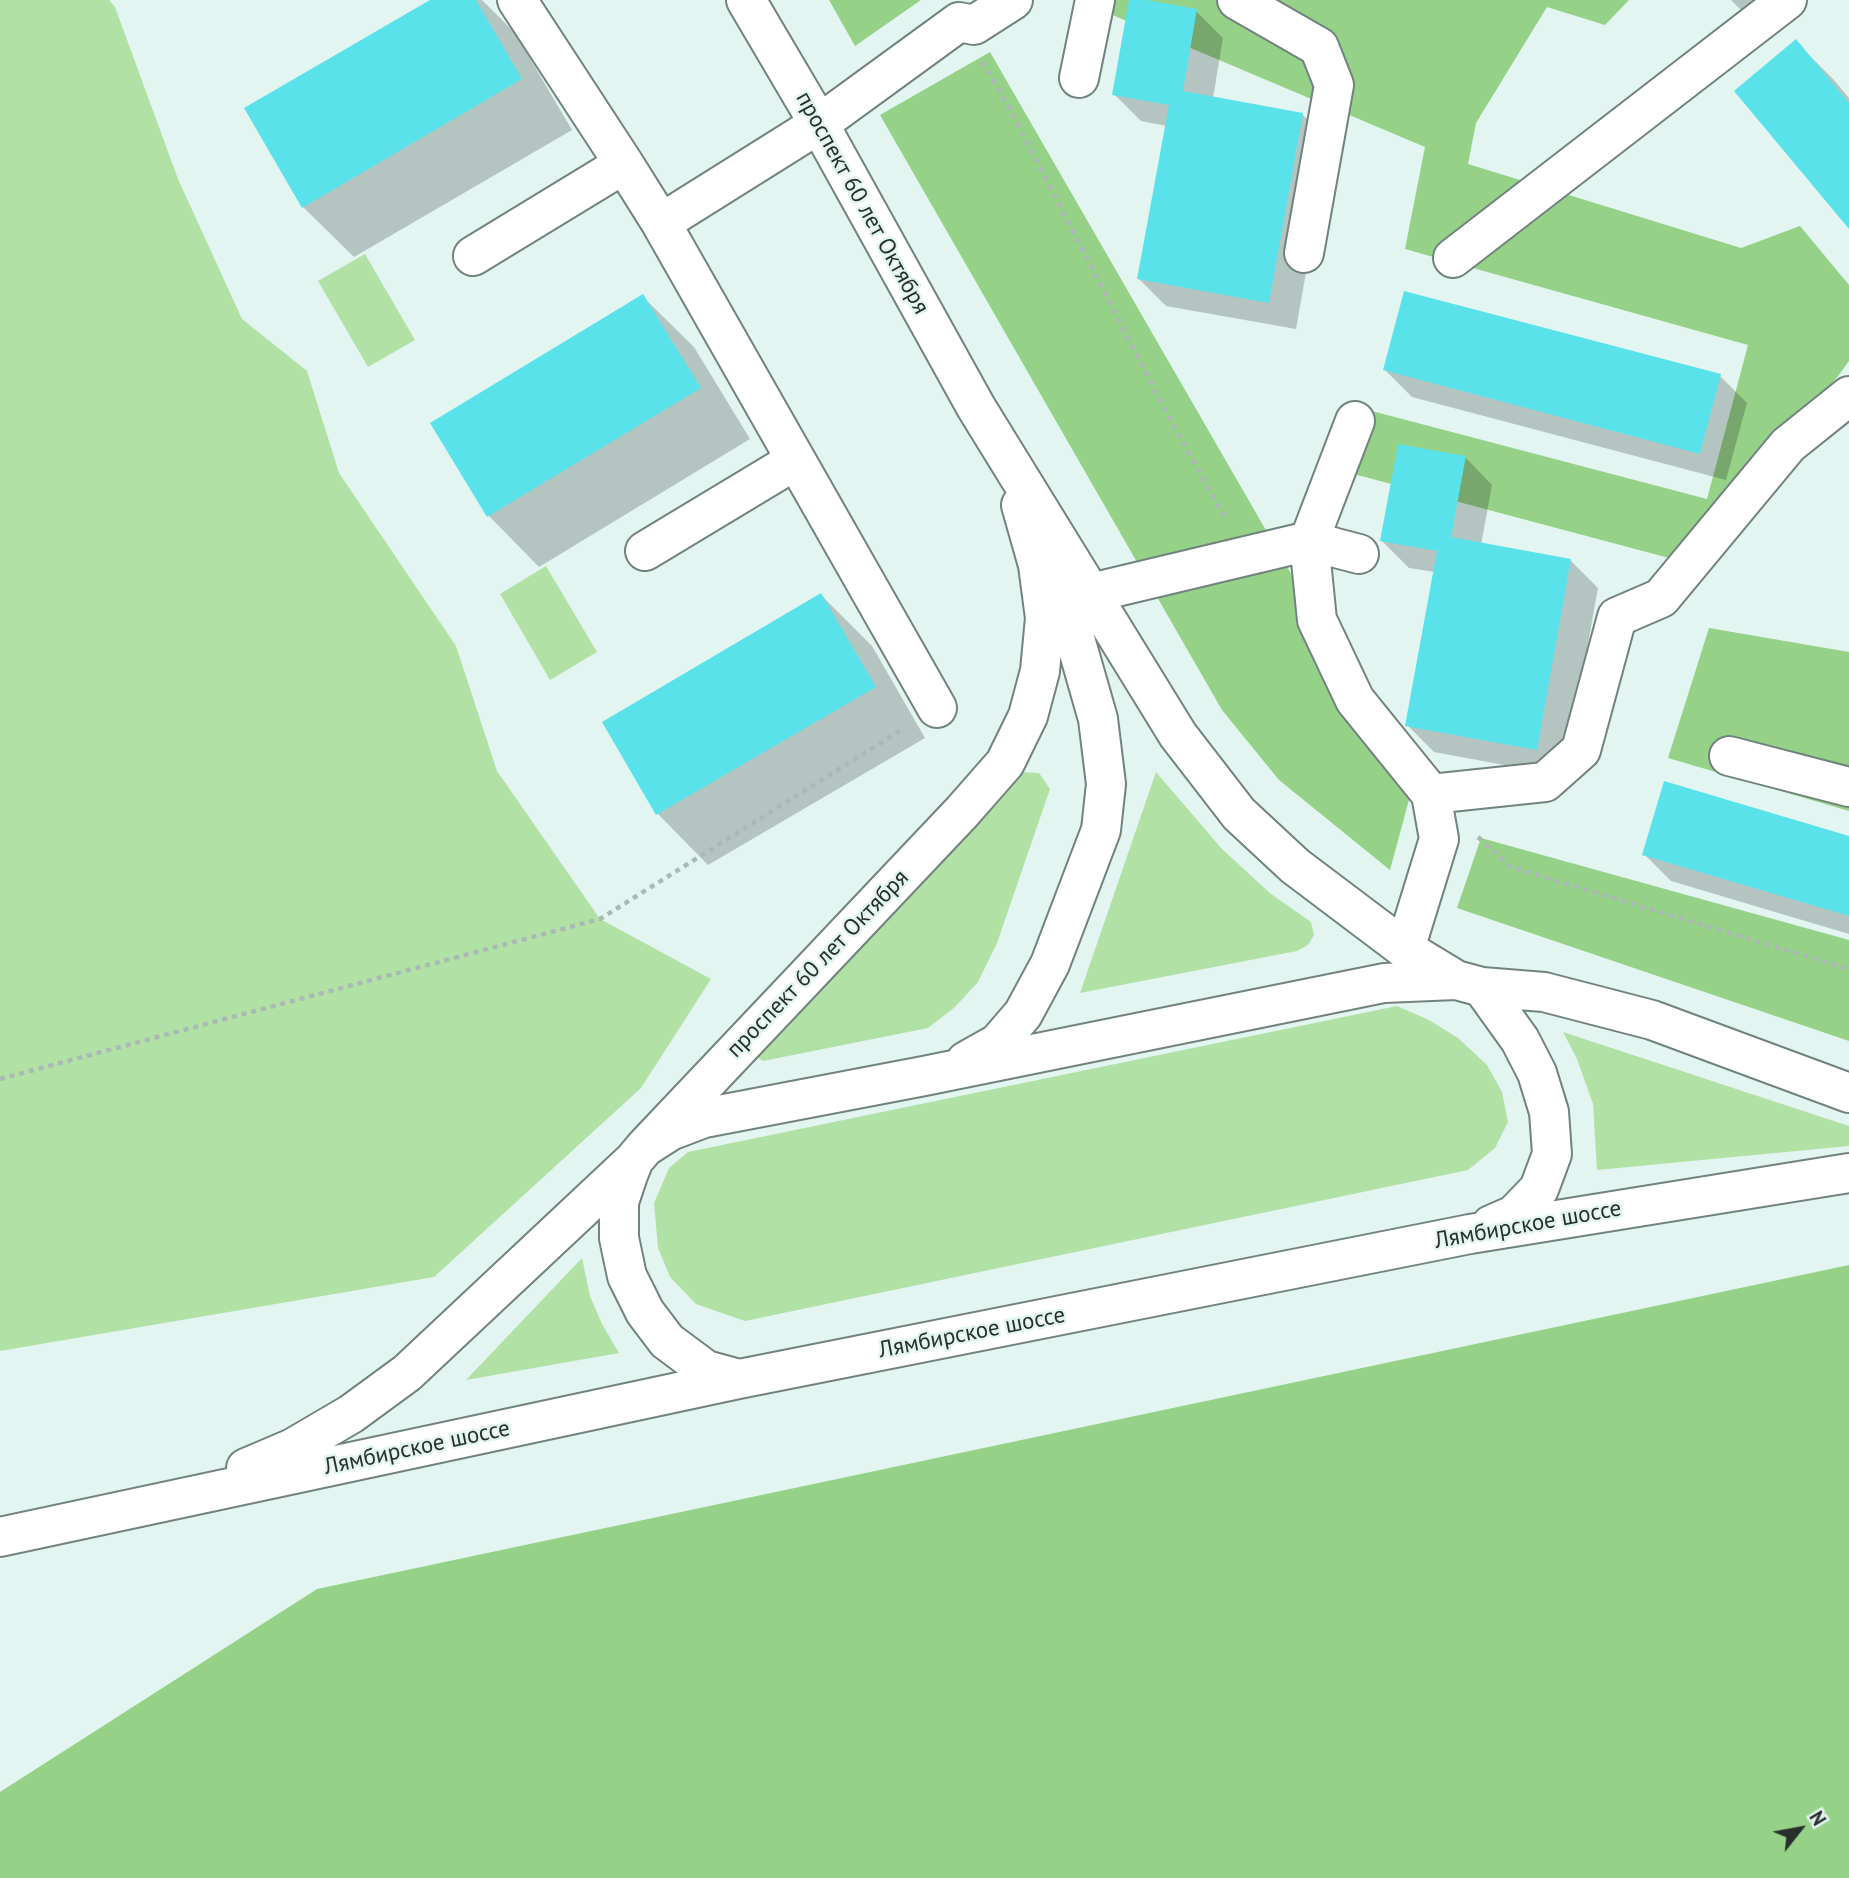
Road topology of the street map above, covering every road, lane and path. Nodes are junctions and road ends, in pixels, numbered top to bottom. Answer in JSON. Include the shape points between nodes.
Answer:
{"nodes":[{"id":1,"x":517,"y":0,"type":"edge"},
{"id":2,"x":746,"y":0,"type":"edge"},
{"id":3,"x":1013,"y":0,"type":"edge"},
{"id":4,"x":1095,"y":0,"type":"edge"},
{"id":5,"x":1237,"y":0,"type":"edge"},
{"id":6,"x":1787,"y":0,"type":"edge"},
{"id":7,"x":973,"y":12,"type":"edge"},
{"id":8,"x":1079,"y":78,"type":"dead end"},
{"id":9,"x":819,"y":124,"type":"junction"},
{"id":10,"x":624,"y":164,"type":"junction"},
{"id":11,"x":661,"y":223,"type":"junction"},
{"id":12,"x":1304,"y":253,"type":"dead end"},
{"id":13,"x":473,"y":256,"type":"dead end"},
{"id":14,"x":1452,"y":258,"type":"dead end"},
{"id":15,"x":1849,"y":396,"type":"edge"},
{"id":16,"x":976,"y":407,"type":"junction"},
{"id":17,"x":1355,"y":421,"type":"dead end"},
{"id":18,"x":796,"y":460,"type":"junction"},
{"id":19,"x":1019,"y":500,"type":"junction"},
{"id":20,"x":1309,"y":541,"type":"junction"},
{"id":21,"x":645,"y":551,"type":"dead end"},
{"id":22,"x":1359,"y":554,"type":"dead end"},
{"id":23,"x":1091,"y":593,"type":"junction"},
{"id":24,"x":937,"y":708,"type":"joint"},
{"id":25,"x":1728,"y":756,"type":"dead end"},
{"id":26,"x":1849,"y":787,"type":"edge"},
{"id":27,"x":1431,"y":794,"type":"junction"},
{"id":28,"x":1405,"y":949,"type":"junction"},
{"id":29,"x":1469,"y":984,"type":"junction"},
{"id":30,"x":924,"y":1076,"type":"junction"},
{"id":31,"x":0,"y":1079,"type":"edge"},
{"id":32,"x":1849,"y":1093,"type":"edge"},
{"id":33,"x":640,"y":1154,"type":"junction"},
{"id":34,"x":1849,"y":1173,"type":"edge"},
{"id":35,"x":1470,"y":1234,"type":"junction"},
{"id":36,"x":739,"y":1379,"type":"junction"},
{"id":37,"x":99,"y":1517,"type":"junction"},
{"id":38,"x":0,"y":1537,"type":"edge"}],
"edges":[{"from":1,"to":10,"type":"main road"},
{"from":2,"to":9,"type":"main road","name":"проспект 60 лет Октября"},
{"from":3,"to":7,"type":"main road"},
{"from":4,"to":8,"type":"main road"},
{"from":5,"to":12,"type":"main road","via":[[1319,47],[1335,85]]},
{"from":6,"to":14,"type":"main road"},
{"from":7,"to":9,"type":"main road"},
{"from":9,"to":11,"type":"main road"},
{"from":9,"to":16,"type":"main road","name":"проспект 60 лет Октября"},
{"from":10,"to":11,"type":"main road"},
{"from":10,"to":13,"type":"main road"},
{"from":11,"to":18,"type":"main road"},
{"from":15,"to":27,"type":"main road","via":[[1788,444],[1661,598],[1617,617],[1581,750],[1545,782]]},
{"from":16,"to":19,"type":"main road","name":"проспект 60 лет Октября"},
{"from":16,"to":23,"type":"main road","name":"проспект 60 лет Октября"},
{"from":17,"to":20,"type":"main road"},
{"from":18,"to":21,"type":"main road"},
{"from":18,"to":24,"type":"main road"},
{"from":19,"to":30,"type":"main road","name":"проспект 60 лет Октября","via":[[1070,621],[1098,719],[1106,784],[1101,830],[1050,964],[1023,1014],[998,1043],[971,1059]]},
{"from":19,"to":33,"type":"main road","name":"проспект 60 лет Октября","via":[[1038,565],[1045,618],[1040,671],[1028,716],[1004,763]]},
{"from":20,"to":22,"type":"main road"},
{"from":20,"to":23,"type":"main road"},
{"from":20,"to":27,"type":"main road","via":[[1317,620],[1355,700]]},
{"from":23,"to":28,"type":"main road","name":"проспект 60 лет Октября","via":[[1178,735],[1239,814],[1295,866]]},
{"from":24,"to":31,"type":"path","via":[[600,919]]},
{"from":25,"to":26,"type":"main road"},
{"from":27,"to":28,"type":"main road","via":[[1439,839]]},
{"from":28,"to":29,"type":"main road","name":"проспект 60 лет Октября"},
{"from":29,"to":30,"type":"main road","via":[[1384,983]]},
{"from":29,"to":32,"type":"main road","via":[[1544,992],[1653,1020]]},
{"from":29,"to":35,"type":"main road","name":"проспект 60 лет Октября","via":[[1520,1040],[1537,1073],[1549,1112],[1552,1153],[1539,1189],[1514,1215]]},
{"from":30,"to":33,"type":"main road","via":[[704,1118],[670,1131]]},
{"from":33,"to":36,"type":"main road","name":"проспект 60 лет Октября","via":[[619,1202],[619,1238],[627,1276],[645,1312],[667,1341],[706,1370]]},
{"from":33,"to":37,"type":"main road","name":"Лямбирское шоссе","via":[[407,1373],[351,1414],[293,1448],[223,1478]]},
{"from":34,"to":35,"type":"main road","name":"Лямбирское шоссе"},
{"from":35,"to":36,"type":"main road","name":"Лямбирское шоссе"},
{"from":36,"to":37,"type":"main road","name":"Лямбирское шоссе"},
{"from":37,"to":38,"type":"main road","name":"Лямбирское шоссе"}]}
